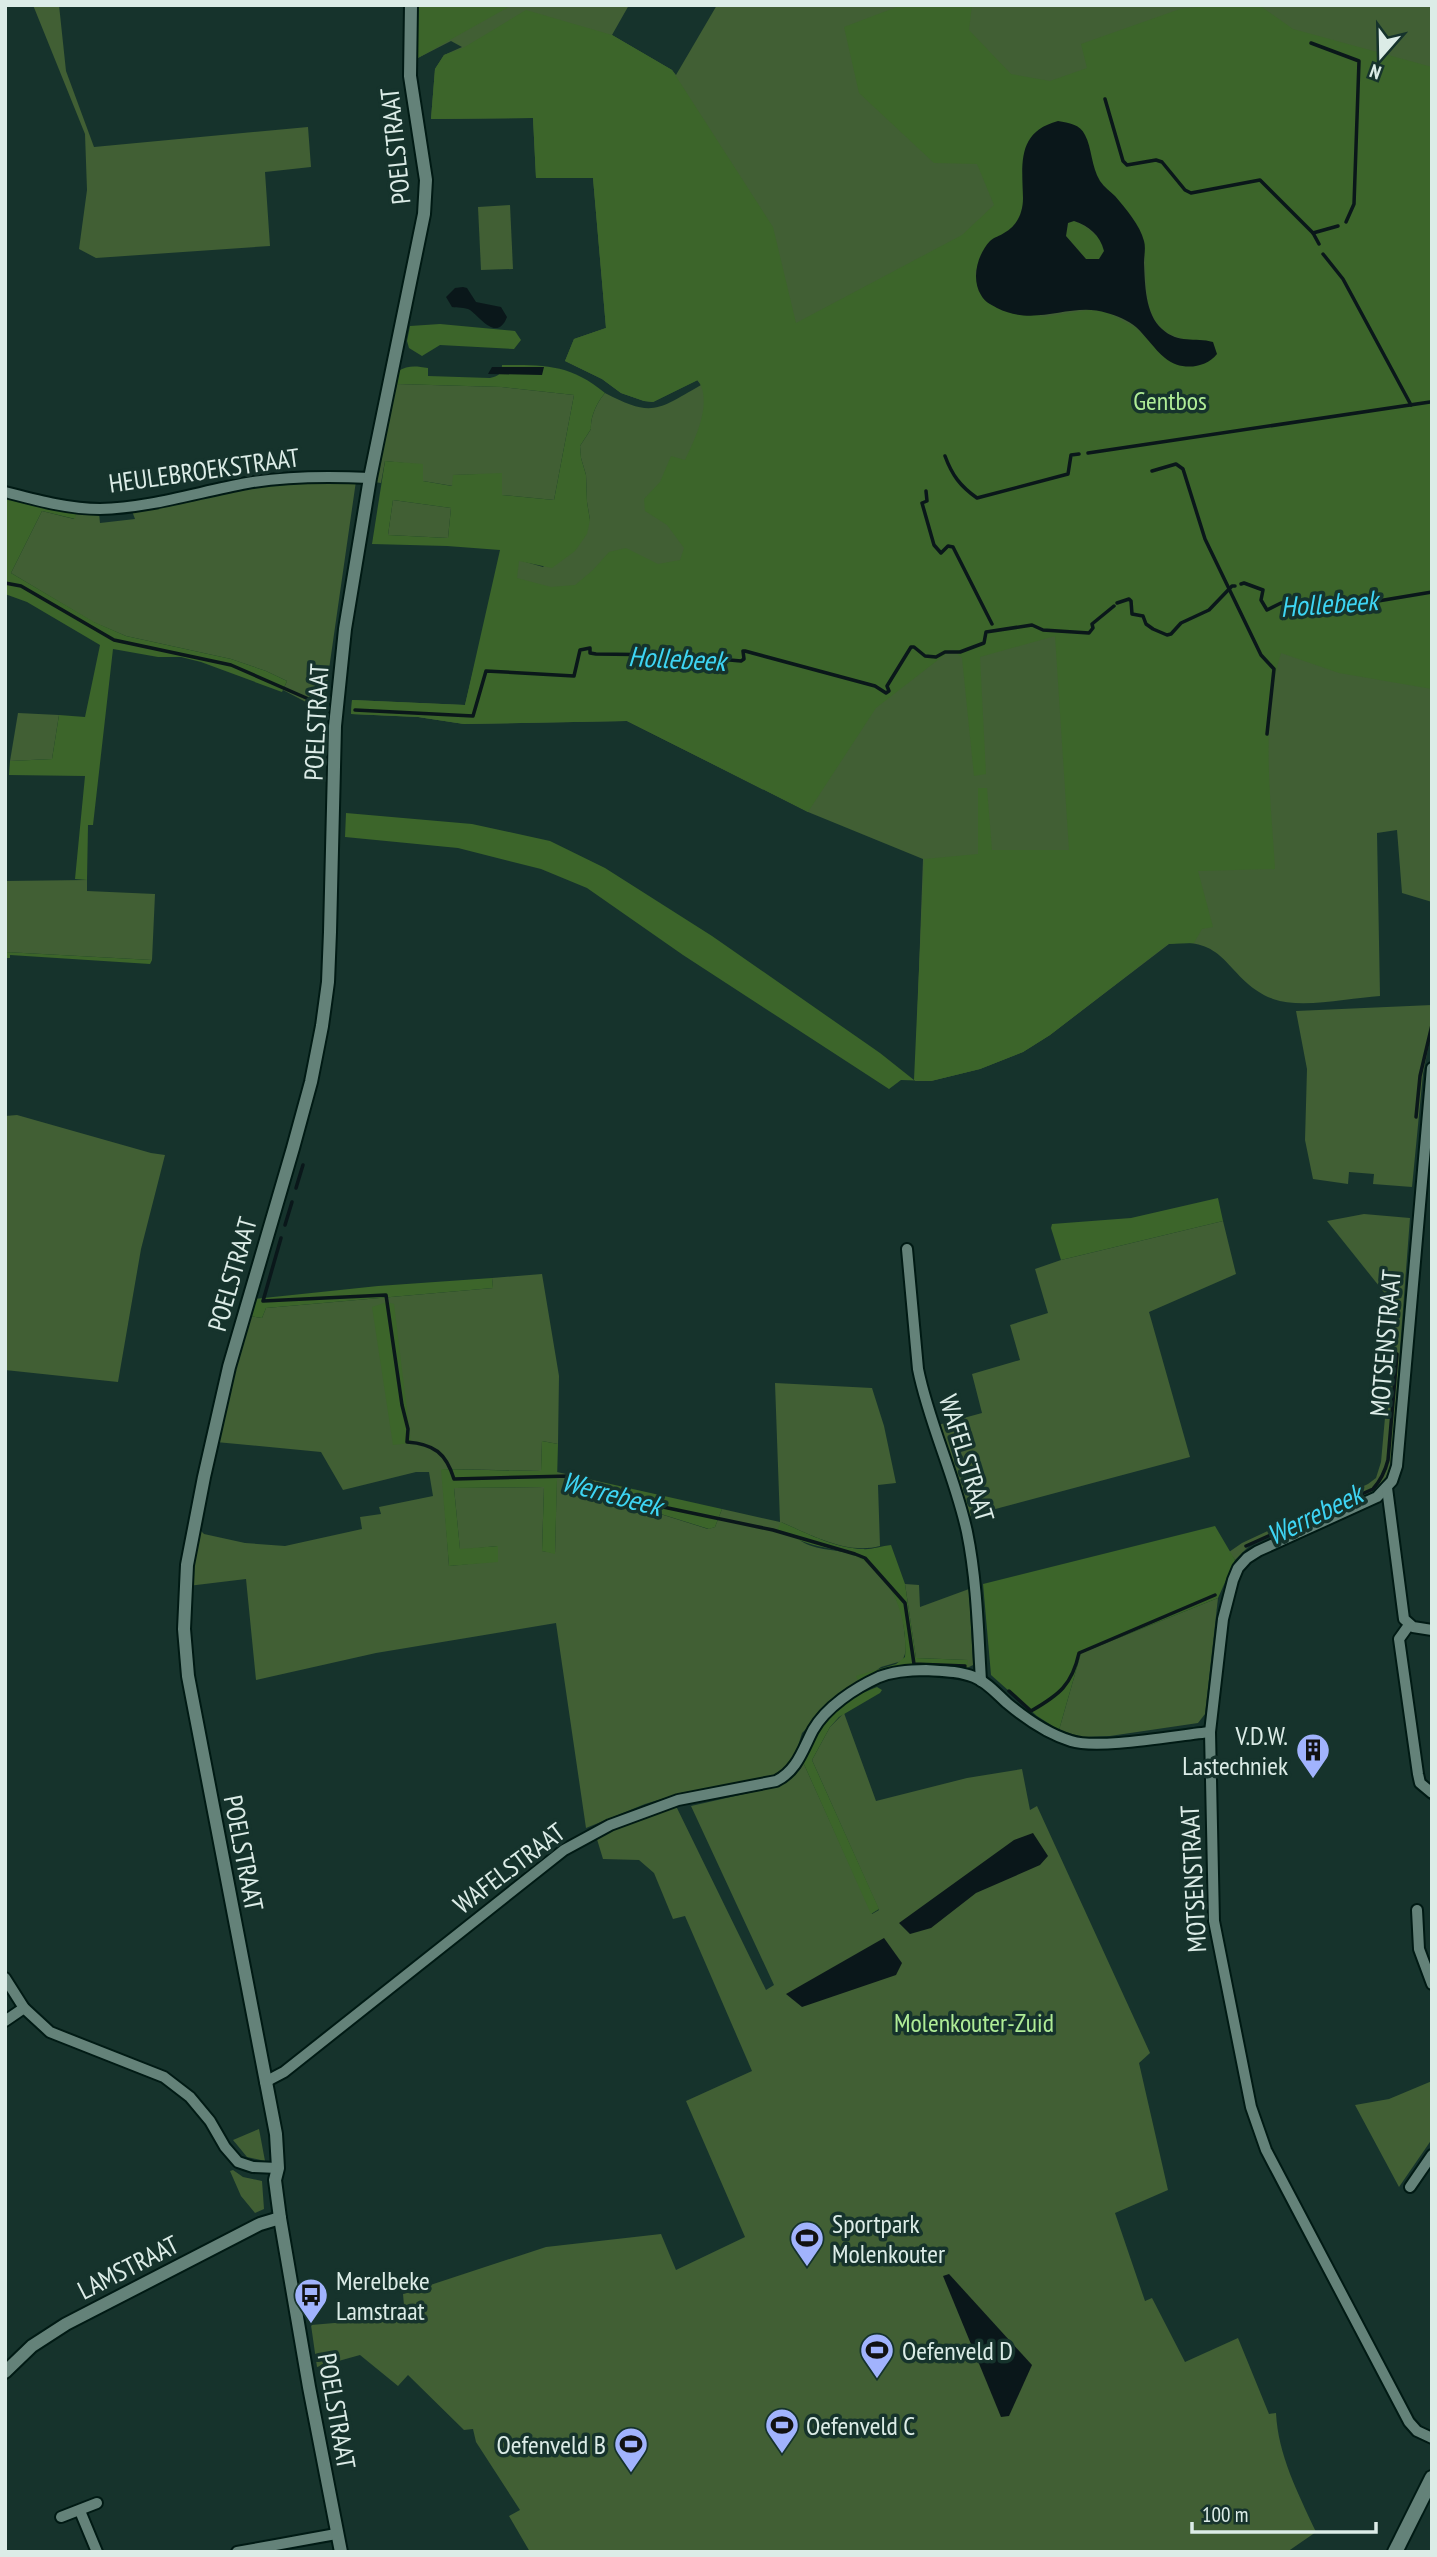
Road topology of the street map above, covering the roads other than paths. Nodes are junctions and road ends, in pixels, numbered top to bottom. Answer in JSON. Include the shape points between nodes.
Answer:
{"nodes":[{"id":1,"x":411,"y":5,"type":"edge"},
{"id":2,"x":370,"y":478,"type":"junction"},
{"id":3,"x":5,"y":492,"type":"edge"},
{"id":4,"x":1432,"y":1068,"type":"edge"},
{"id":5,"x":907,"y":1250,"type":"dead end"},
{"id":6,"x":1387,"y":1488,"type":"junction"},
{"id":7,"x":1409,"y":1625,"type":"junction"},
{"id":8,"x":1432,"y":1630,"type":"edge"},
{"id":9,"x":981,"y":1681,"type":"junction"},
{"id":10,"x":1210,"y":1732,"type":"junction"},
{"id":11,"x":1432,"y":1793,"type":"edge"},
{"id":12,"x":1417,"y":1910,"type":"dead end"},
{"id":13,"x":5,"y":1978,"type":"edge"},
{"id":14,"x":1432,"y":1984,"type":"edge"},
{"id":15,"x":24,"y":2008,"type":"junction"},
{"id":16,"x":5,"y":2021,"type":"edge"},
{"id":17,"x":265,"y":2081,"type":"junction"},
{"id":18,"x":1432,"y":2155,"type":"edge"},
{"id":19,"x":278,"y":2168,"type":"junction"},
{"id":20,"x":1410,"y":2186,"type":"dead end"},
{"id":21,"x":280,"y":2217,"type":"junction"},
{"id":22,"x":5,"y":2372,"type":"edge"},
{"id":23,"x":1432,"y":2438,"type":"edge"},
{"id":24,"x":1430,"y":2487,"type":"edge"},
{"id":25,"x":97,"y":2503,"type":"dead end"},
{"id":26,"x":80,"y":2511,"type":"junction"},
{"id":27,"x":61,"y":2518,"type":"dead end"},
{"id":28,"x":337,"y":2534,"type":"junction"},
{"id":29,"x":97,"y":2552,"type":"edge"},
{"id":30,"x":237,"y":2552,"type":"edge"},
{"id":31,"x":341,"y":2552,"type":"edge"},
{"id":32,"x":1395,"y":2552,"type":"edge"}],
"edges":[{"from":1,"to":2,"type":"street","name":"POELSTRAAT","via":[[410,76],[426,180],[425,214]]},
{"from":2,"to":3,"type":"street","name":"HEULEBROEKSTRAAT","via":[[282,478],[132,507],[99,509]]},
{"from":2,"to":17,"type":"street","name":"POELSTRAAT","via":[[345,629],[335,726],[331,932],[322,1026],[308,1095],[221,1400],[187,1565],[184,1605],[188,1675]]},
{"from":4,"to":6,"type":"street","name":"MOTSENSTRAAT","via":[[1397,1466]]},
{"from":5,"to":9,"type":"street","name":"WAFELSTRAAT","via":[[919,1377],[955,1485],[971,1555]]},
{"from":6,"to":7,"type":"street","via":[[1402,1609]]},
{"from":6,"to":10,"type":"street","name":"MOTSENSTRAAT","via":[[1358,1507],[1258,1550],[1238,1568],[1226,1600]]},
{"from":7,"to":8,"type":"street"},
{"from":7,"to":11,"type":"street","via":[[1399,1639],[1418,1774],[1420,1783]]},
{"from":9,"to":10,"type":"street","name":"WAFELSTRAAT","via":[[1029,1720],[1074,1742]]},
{"from":9,"to":17,"type":"street","name":"WAFELSTRAAT","via":[[941,1671],[882,1676],[823,1717],[785,1777],[678,1800],[610,1825],[564,1850],[284,2071]]},
{"from":10,"to":23,"type":"street","name":"MOTSENSTRAAT","via":[[1214,1921],[1254,2116],[1266,2150],[1409,2422]]},
{"from":12,"to":14,"type":"street","via":[[1419,1949]]},
{"from":13,"to":15,"type":"street"},
{"from":15,"to":16,"type":"street"},
{"from":15,"to":19,"type":"street","via":[[50,2032],[146,2069],[178,2087],[210,2121],[238,2162]]},
{"from":17,"to":19,"type":"street","name":"POELSTRAAT"},
{"from":18,"to":20,"type":"street"},
{"from":19,"to":21,"type":"street","name":"POELSTRAAT"},
{"from":21,"to":22,"type":"street","name":"LAMSTRAAT","via":[[65,2324]]},
{"from":21,"to":28,"type":"street","name":"POELSTRAAT"},
{"from":24,"to":32,"type":"main road"},
{"from":25,"to":26,"type":"street"},
{"from":26,"to":27,"type":"street"},
{"from":26,"to":29,"type":"street"},
{"from":28,"to":30,"type":"street"},
{"from":28,"to":31,"type":"street","name":"POELSTRAAT"}]}
